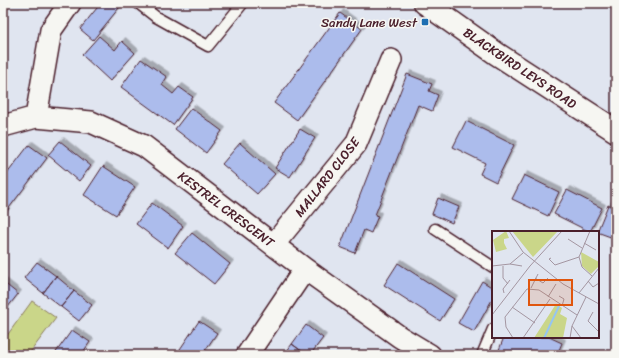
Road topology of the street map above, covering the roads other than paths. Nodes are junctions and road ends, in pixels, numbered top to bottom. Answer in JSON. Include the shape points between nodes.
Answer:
{"nodes":[{"id":1,"x":70,"y":3,"type":"edge"},
{"id":2,"x":138,"y":3,"type":"edge"},
{"id":3,"x":243,"y":3,"type":"edge"},
{"id":4,"x":426,"y":3,"type":"edge"},
{"id":5,"x":391,"y":60,"type":"dead end"},
{"id":6,"x":36,"y":117,"type":"junction"},
{"id":7,"x":3,"y":126,"type":"edge"},
{"id":8,"x":616,"y":131,"type":"edge"},
{"id":9,"x":435,"y":229,"type":"dead end"},
{"id":10,"x":274,"y":244,"type":"junction"},
{"id":11,"x":492,"y":266,"type":"edge"},
{"id":12,"x":305,"y":269,"type":"junction"},
{"id":13,"x":492,"y":331,"type":"edge"},
{"id":14,"x":248,"y":355,"type":"edge"},
{"id":15,"x":430,"y":355,"type":"edge"},
{"id":16,"x":482,"y":355,"type":"edge"}],
"edges":[{"from":1,"to":6,"type":"street","via":[[51,30]]},
{"from":2,"to":3,"type":"lane","via":[[156,17],[208,46]]},
{"from":4,"to":8,"type":"street","name":"BLACKBIRD LEYS ROAD","via":[[498,54]]},
{"from":5,"to":10,"type":"street","name":"MALLARD CLOSE","via":[[356,144]]},
{"from":6,"to":7,"type":"street","name":"KESTREL CRESCENT"},
{"from":6,"to":10,"type":"street","name":"KESTREL CRESCENT","via":[[91,122],[144,146]]},
{"from":9,"to":11,"type":"lane"},
{"from":10,"to":12,"type":"street","name":"KESTREL CRESCENT"},
{"from":12,"to":14,"type":"street"},
{"from":12,"to":15,"type":"street","name":"KESTREL CRESCENT","via":[[400,337]]},
{"from":13,"to":16,"type":"lane"}]}
